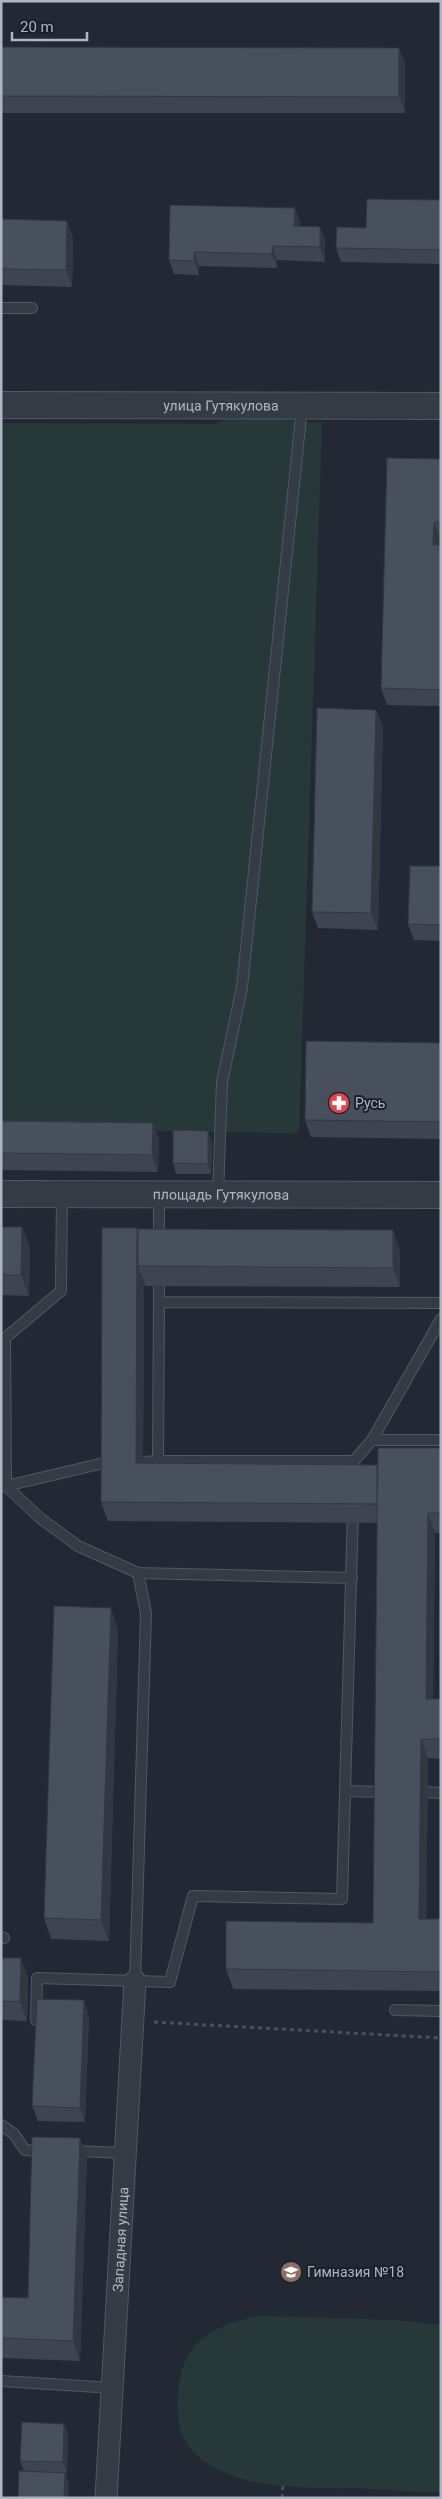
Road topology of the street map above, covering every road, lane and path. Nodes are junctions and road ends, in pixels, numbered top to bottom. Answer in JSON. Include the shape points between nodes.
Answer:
{"nodes":[{"id":1,"x":1,"y":308,"type":"edge"},
{"id":2,"x":32,"y":308,"type":"dead end"},
{"id":3,"x":1,"y":405,"type":"edge"},
{"id":4,"x":302,"y":406,"type":"junction"},
{"id":5,"x":441,"y":406,"type":"edge"},
{"id":6,"x":1,"y":1194,"type":"edge"},
{"id":7,"x":62,"y":1194,"type":"junction"},
{"id":8,"x":158,"y":1194,"type":"junction"},
{"id":9,"x":218,"y":1194,"type":"junction"},
{"id":10,"x":441,"y":1195,"type":"edge"},
{"id":11,"x":159,"y":1248,"type":"edge"},
{"id":12,"x":159,"y":1286,"type":"edge"},
{"id":13,"x":159,"y":1302,"type":"junction"},
{"id":14,"x":441,"y":1303,"type":"edge"},
{"id":15,"x":441,"y":1319,"type":"edge"},
{"id":16,"x":372,"y":1440,"type":"junction"},
{"id":17,"x":441,"y":1440,"type":"edge"},
{"id":18,"x":158,"y":1461,"type":"junction"},
{"id":19,"x":354,"y":1461,"type":"junction"},
{"id":20,"x":108,"y":1462,"type":"edge"},
{"id":21,"x":143,"y":1462,"type":"edge"},
{"id":22,"x":4,"y":1486,"type":"edge"},
{"id":23,"x":138,"y":1573,"type":"junction"},
{"id":24,"x":352,"y":1578,"type":"junction"},
{"id":25,"x":346,"y":1792,"type":"junction"},
{"id":26,"x":382,"y":1792,"type":"edge"},
{"id":27,"x":427,"y":1792,"type":"dead end"},
{"id":28,"x":441,"y":1792,"type":"edge"},
{"id":29,"x":135,"y":1981,"type":"junction"},
{"id":30,"x":395,"y":2010,"type":"dead end"},
{"id":31,"x":441,"y":2011,"type":"edge"},
{"id":32,"x":36,"y":2020,"type":"edge"},
{"id":33,"x":148,"y":2022,"type":"dead end"},
{"id":34,"x":441,"y":2038,"type":"edge"},
{"id":35,"x":1,"y":2125,"type":"edge"},
{"id":36,"x":126,"y":2153,"type":"junction"},
{"id":37,"x":1,"y":2381,"type":"edge"},
{"id":38,"x":114,"y":2388,"type":"junction"},
{"id":39,"x":283,"y":2486,"type":"dead end"},
{"id":40,"x":106,"y":2498,"type":"edge"},
{"id":41,"x":282,"y":2498,"type":"edge"}],
"edges":[{"from":1,"to":2,"type":"lane"},
{"from":3,"to":4,"type":"street","name":"улица Гутякулова"},
{"from":4,"to":5,"type":"street","name":"улица Гутякулова"},
{"from":4,"to":9,"type":"lane","via":[[242,987],[222,1082]]},
{"from":6,"to":7,"type":"street","name":"площадь Гутякулова"},
{"from":7,"to":8,"type":"street","name":"площадь Гутякулова"},
{"from":7,"to":22,"type":"lane","via":[[61,1291],[5,1338]]},
{"from":8,"to":9,"type":"street","name":"площадь Гутякулова"},
{"from":8,"to":11,"type":"lane"},
{"from":9,"to":10,"type":"street","name":"площадь Гутякулова"},
{"from":12,"to":13,"type":"lane"},
{"from":13,"to":14,"type":"lane"},
{"from":13,"to":18,"type":"lane"},
{"from":15,"to":16,"type":"lane"},
{"from":16,"to":17,"type":"lane"},
{"from":16,"to":19,"type":"lane"},
{"from":18,"to":19,"type":"lane"},
{"from":18,"to":21,"type":"lane"},
{"from":19,"to":24,"type":"lane"},
{"from":20,"to":22,"type":"lane"},
{"from":22,"to":23,"type":"lane","via":[[78,1546]]},
{"from":23,"to":24,"type":"lane"},
{"from":23,"to":29,"type":"lane","via":[[146,1614]]},
{"from":24,"to":25,"type":"lane"},
{"from":25,"to":26,"type":"lane"},
{"from":25,"to":29,"type":"lane","via":[[342,1899],[194,1896],[170,1982]]},
{"from":27,"to":28,"type":"lane"},
{"from":29,"to":32,"type":"lane","via":[[37,1978]]},
{"from":29,"to":36,"type":"street","name":"Западная улица"},
{"from":30,"to":31,"type":"lane"},
{"from":33,"to":34,"type":"path"},
{"from":35,"to":36,"type":"lane","via":[[14,2134],[25,2150]]},
{"from":36,"to":38,"type":"street","name":"Западная улица"},
{"from":37,"to":38,"type":"lane"},
{"from":38,"to":40,"type":"street","name":"Западная улица"},
{"from":39,"to":41,"type":"path"}]}
